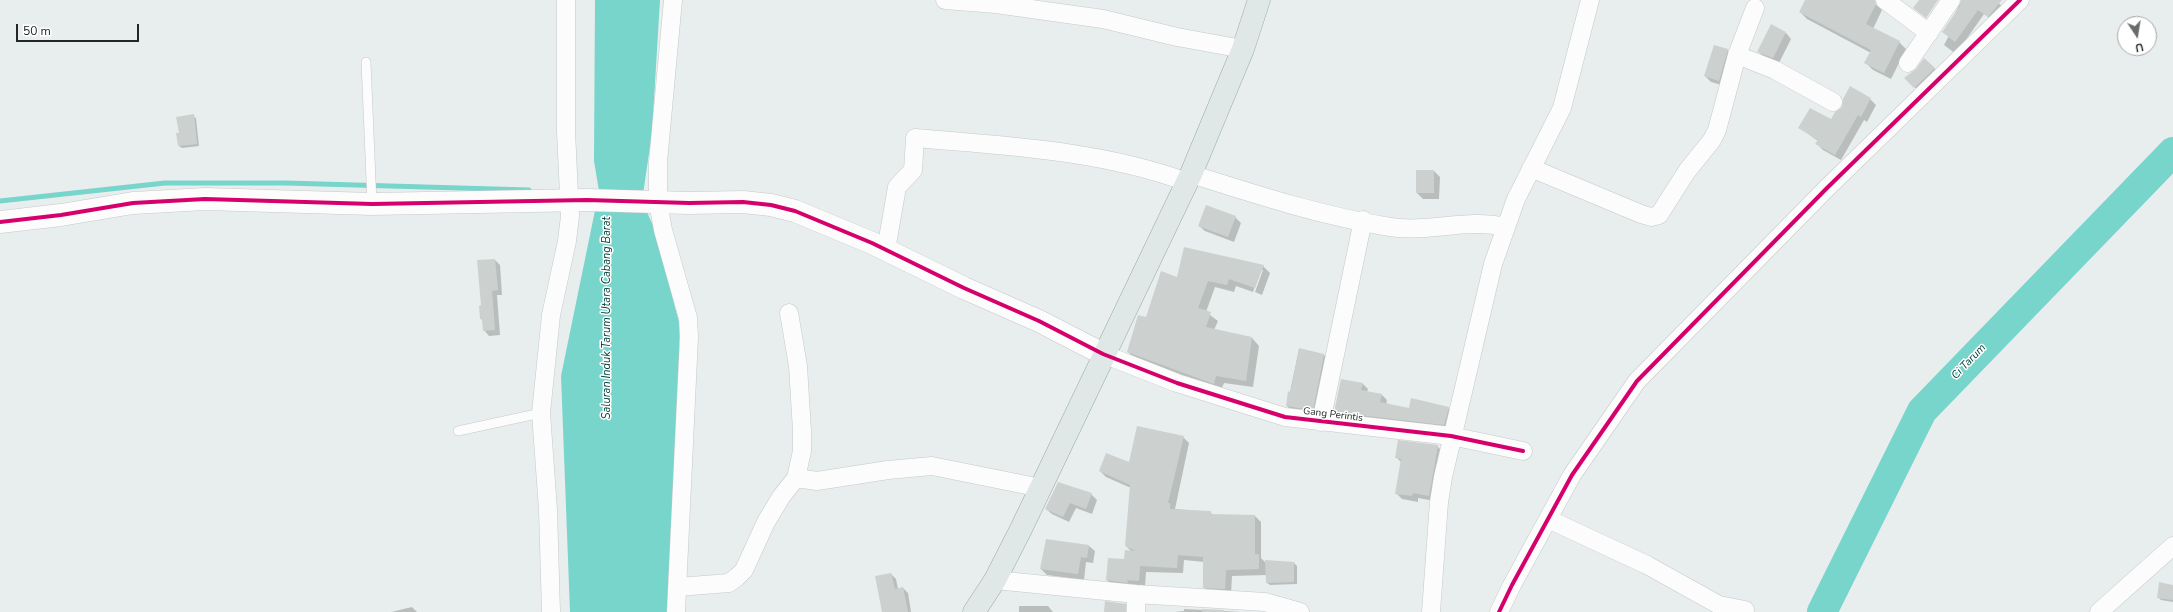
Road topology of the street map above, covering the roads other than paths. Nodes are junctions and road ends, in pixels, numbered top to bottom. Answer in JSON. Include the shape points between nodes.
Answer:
{"nodes":[{"id":1,"x":566,"y":0,"type":"edge"},
{"id":2,"x":673,"y":0,"type":"edge"},
{"id":3,"x":945,"y":0,"type":"edge"},
{"id":4,"x":1259,"y":0,"type":"edge"},
{"id":5,"x":1590,"y":0,"type":"edge"},
{"id":6,"x":1885,"y":0,"type":"edge"},
{"id":7,"x":1951,"y":0,"type":"edge"},
{"id":8,"x":2020,"y":0,"type":"edge"},
{"id":9,"x":1755,"y":8,"type":"dead end"},
{"id":10,"x":1929,"y":33,"type":"junction"},
{"id":11,"x":1243,"y":49,"type":"junction"},
{"id":12,"x":1737,"y":55,"type":"junction"},
{"id":13,"x":366,"y":62,"type":"dead end"},
{"id":14,"x":1908,"y":63,"type":"dead end"},
{"id":15,"x":1833,"y":102,"type":"dead end"},
{"id":16,"x":1531,"y":168,"type":"junction"},
{"id":17,"x":1189,"y":178,"type":"junction"},
{"id":18,"x":372,"y":200,"type":"junction"},
{"id":19,"x":579,"y":200,"type":"junction"},
{"id":20,"x":650,"y":202,"type":"junction"},
{"id":21,"x":1363,"y":220,"type":"junction"},
{"id":22,"x":0,"y":222,"type":"edge"},
{"id":23,"x":1505,"y":227,"type":"junction"},
{"id":24,"x":886,"y":250,"type":"junction"},
{"id":25,"x":789,"y":313,"type":"dead end"},
{"id":26,"x":1103,"y":354,"type":"junction"},
{"id":27,"x":541,"y":413,"type":"junction"},
{"id":28,"x":1321,"y":422,"type":"junction"},
{"id":29,"x":458,"y":431,"type":"dead end"},
{"id":30,"x":1451,"y":436,"type":"junction"},
{"id":31,"x":1523,"y":451,"type":"dead end"},
{"id":32,"x":796,"y":478,"type":"junction"},
{"id":33,"x":1041,"y":488,"type":"junction"},
{"id":34,"x":1548,"y":519,"type":"junction"},
{"id":35,"x":2173,"y":546,"type":"edge"},
{"id":36,"x":995,"y":580,"type":"junction"},
{"id":37,"x":678,"y":587,"type":"junction"},
{"id":38,"x":1136,"y":594,"type":"junction"},
{"id":39,"x":1745,"y":610,"type":"dead end"},
{"id":40,"x":551,"y":612,"type":"edge"},
{"id":41,"x":676,"y":612,"type":"edge"},
{"id":42,"x":974,"y":612,"type":"edge"},
{"id":43,"x":1136,"y":612,"type":"edge"},
{"id":44,"x":1300,"y":612,"type":"edge"},
{"id":45,"x":1431,"y":612,"type":"edge"},
{"id":46,"x":1499,"y":612,"type":"edge"},
{"id":47,"x":2099,"y":612,"type":"edge"}],
"edges":[{"from":1,"to":19,"type":"street","via":[[566,131]]},
{"from":2,"to":20,"type":"street","via":[[658,162]]},
{"from":3,"to":11,"type":"street","via":[[996,4],[1103,19],[1176,37]]},
{"from":4,"to":11,"type":"main road"},
{"from":5,"to":16,"type":"street","via":[[1562,108]]},
{"from":6,"to":10,"type":"street"},
{"from":7,"to":10,"type":"street"},
{"from":8,"to":34,"type":"street","via":[[1827,188],[1637,381],[1572,475]]},
{"from":9,"to":12,"type":"street"},
{"from":10,"to":14,"type":"street"},
{"from":11,"to":17,"type":"main road"},
{"from":12,"to":15,"type":"street","via":[[1775,70]]},
{"from":12,"to":16,"type":"street","via":[[1717,130],[1659,215],[1651,217],[1641,214]]},
{"from":13,"to":18,"type":"lane"},
{"from":16,"to":23,"type":"street"},
{"from":17,"to":21,"type":"street","via":[[1336,217]]},
{"from":17,"to":24,"type":"street","via":[[1027,148],[915,138],[912,170],[897,187]]},
{"from":17,"to":26,"type":"main road","via":[[1143,277]]},
{"from":18,"to":19,"type":"street"},
{"from":18,"to":22,"type":"street","via":[[205,199],[133,204]]},
{"from":19,"to":20,"type":"street"},
{"from":19,"to":27,"type":"street","via":[[550,315]]},
{"from":20,"to":24,"type":"street","via":[[743,202],[771,205],[795,210]]},
{"from":20,"to":37,"type":"street","via":[[663,230],[688,318],[689,330]]},
{"from":21,"to":23,"type":"street","via":[[1390,227],[1409,228],[1476,224]]},
{"from":21,"to":28,"type":"street"},
{"from":23,"to":30,"type":"street","via":[[1493,264]]},
{"from":24,"to":26,"type":"street","via":[[1039,321]]},
{"from":25,"to":32,"type":"street","via":[[798,366],[802,431],[802,451]]},
{"from":26,"to":28,"type":"street","name":"Gang Perintis","via":[[1177,383],[1285,417]]},
{"from":26,"to":33,"type":"main road"},
{"from":27,"to":29,"type":"lane"},
{"from":27,"to":40,"type":"street","via":[[548,510]]},
{"from":28,"to":30,"type":"street","name":"Gang Perintis"},
{"from":30,"to":31,"type":"street","name":"Gang Perintis"},
{"from":30,"to":45,"type":"street","via":[[1439,502]]},
{"from":32,"to":33,"type":"street","via":[[817,481],[932,466]]},
{"from":32,"to":37,"type":"street","via":[[766,522],[744,570],[737,577],[729,582]]},
{"from":33,"to":36,"type":"main road"},
{"from":34,"to":39,"type":"street","via":[[1647,565],[1719,605]]},
{"from":34,"to":46,"type":"street"},
{"from":35,"to":47,"type":"street"},
{"from":36,"to":38,"type":"street"},
{"from":36,"to":42,"type":"main road"},
{"from":37,"to":41,"type":"street"},
{"from":38,"to":43,"type":"street"},
{"from":38,"to":44,"type":"street","via":[[1265,602]]}]}
